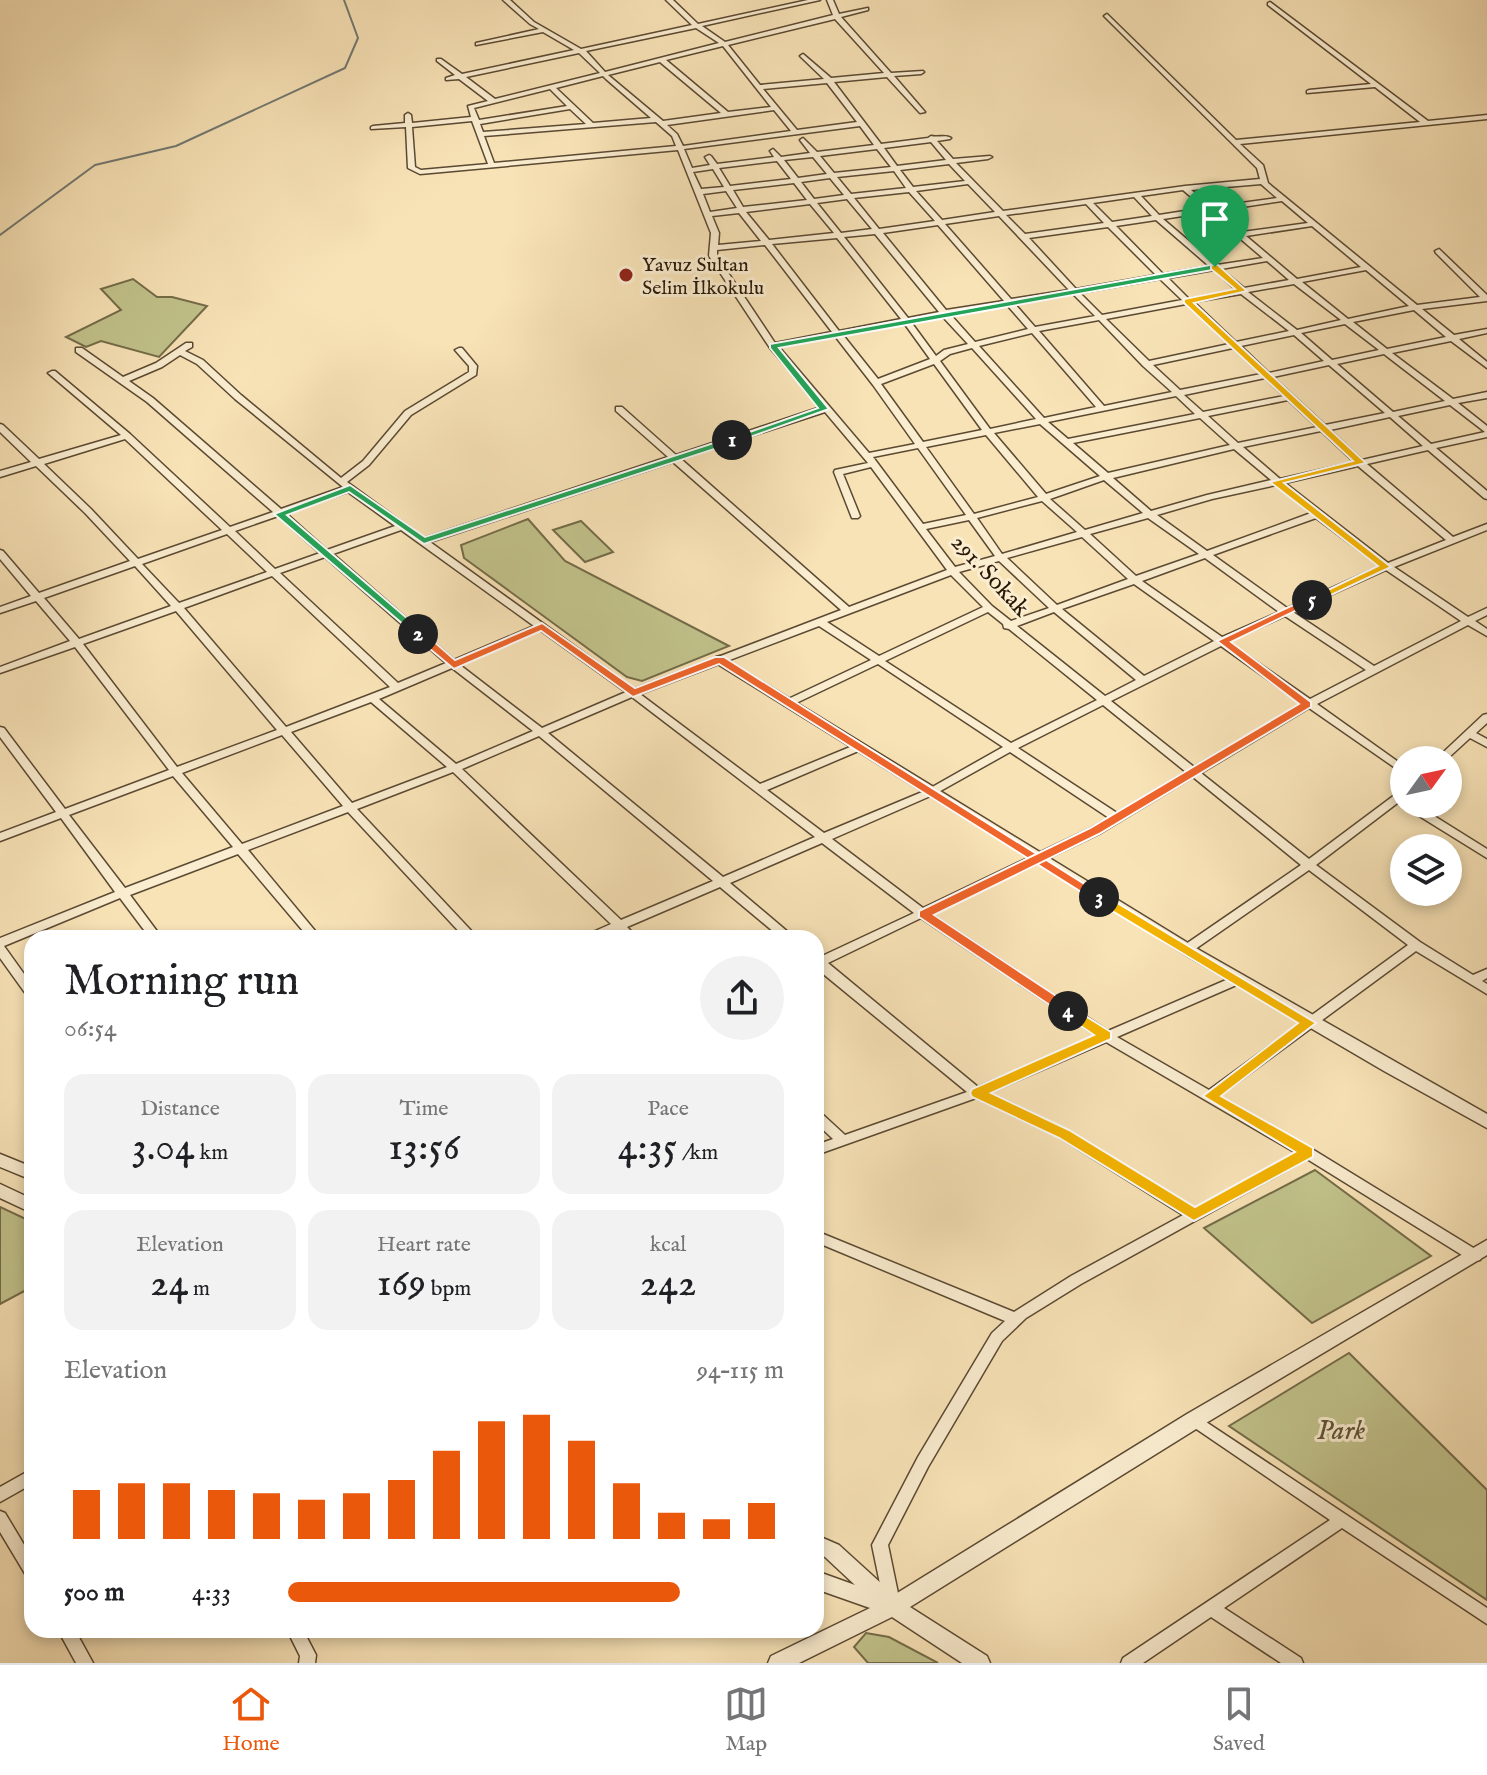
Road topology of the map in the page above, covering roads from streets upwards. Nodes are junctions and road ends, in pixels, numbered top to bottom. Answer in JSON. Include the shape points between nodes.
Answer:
{"nodes":[{"id":1,"x":506,"y":0,"type":"edge"},
{"id":2,"x":669,"y":0,"type":"edge"},
{"id":3,"x":755,"y":0,"type":"edge"},
{"id":4,"x":817,"y":0,"type":"edge"},
{"id":5,"x":830,"y":0,"type":"edge"},
{"id":6,"x":1270,"y":4,"type":"dead end"},
{"id":7,"x":866,"y":9,"type":"dead end"},
{"id":8,"x":764,"y":11,"type":"junction"},
{"id":9,"x":1107,"y":16,"type":"dead end"},
{"id":10,"x":837,"y":17,"type":"junction"},
{"id":11,"x":696,"y":25,"type":"junction"},
{"id":12,"x":545,"y":30,"type":"junction"},
{"id":13,"x":478,"y":44,"type":"dead end"},
{"id":14,"x":724,"y":44,"type":"junction"},
{"id":15,"x":580,"y":50,"type":"junction"},
{"id":16,"x":803,"y":56,"type":"dead end"},
{"id":17,"x":660,"y":59,"type":"junction"},
{"id":18,"x":439,"y":60,"type":"dead end"},
{"id":19,"x":921,"y":72,"type":"dead end"},
{"id":20,"x":603,"y":73,"type":"junction"},
{"id":21,"x":886,"y":75,"type":"junction"},
{"id":22,"x":458,"y":77,"type":"junction"},
{"id":23,"x":448,"y":79,"type":"dead end"},
{"id":24,"x":828,"y":79,"type":"junction"},
{"id":25,"x":1378,"y":85,"type":"junction"},
{"id":26,"x":550,"y":86,"type":"junction"},
{"id":27,"x":759,"y":87,"type":"junction"},
{"id":28,"x":1309,"y":92,"type":"dead end"},
{"id":29,"x":493,"y":101,"type":"junction"},
{"id":30,"x":570,"y":107,"type":"junction"},
{"id":31,"x":777,"y":108,"type":"junction"},
{"id":32,"x":922,"y":112,"type":"dead end"},
{"id":33,"x":727,"y":115,"type":"junction"},
{"id":34,"x":1487,"y":117,"type":"edge"},
{"id":35,"x":408,"y":120,"type":"junction"},
{"id":36,"x":476,"y":120,"type":"junction"},
{"id":37,"x":660,"y":122,"type":"junction"},
{"id":38,"x":1425,"y":122,"type":"junction"},
{"id":39,"x":859,"y":124,"type":"junction"},
{"id":40,"x":592,"y":126,"type":"junction"},
{"id":41,"x":373,"y":128,"type":"dead end"},
{"id":42,"x":795,"y":132,"type":"junction"},
{"id":43,"x":481,"y":134,"type":"junction"},
{"id":44,"x":948,"y":138,"type":"dead end"},
{"id":45,"x":932,"y":139,"type":"junction"},
{"id":46,"x":803,"y":140,"type":"dead end"},
{"id":47,"x":1236,"y":142,"type":"junction"},
{"id":48,"x":878,"y":147,"type":"junction"},
{"id":49,"x":680,"y":148,"type":"junction"},
{"id":50,"x":773,"y":151,"type":"dead end"},
{"id":51,"x":815,"y":155,"type":"junction"},
{"id":52,"x":709,"y":157,"type":"dead end"},
{"id":53,"x":988,"y":157,"type":"dead end"},
{"id":54,"x":779,"y":159,"type":"junction"},
{"id":55,"x":950,"y":160,"type":"junction"},
{"id":56,"x":492,"y":166,"type":"junction"},
{"id":57,"x":715,"y":167,"type":"junction"},
{"id":58,"x":894,"y":168,"type":"junction"},
{"id":59,"x":689,"y":170,"type":"junction"},
{"id":60,"x":832,"y":175,"type":"junction"},
{"id":61,"x":796,"y":179,"type":"junction"},
{"id":62,"x":1264,"y":181,"type":"junction"},
{"id":63,"x":970,"y":182,"type":"junction"},
{"id":64,"x":1185,"y":188,"type":"junction"},
{"id":65,"x":729,"y":189,"type":"junction"},
{"id":66,"x":912,"y":190,"type":"junction"},
{"id":67,"x":698,"y":192,"type":"junction"},
{"id":68,"x":1136,"y":195,"type":"junction"},
{"id":69,"x":851,"y":198,"type":"junction"},
{"id":70,"x":1282,"y":199,"type":"junction"},
{"id":71,"x":1088,"y":202,"type":"junction"},
{"id":72,"x":814,"y":203,"type":"junction"},
{"id":73,"x":1208,"y":210,"type":"junction"},
{"id":74,"x":742,"y":211,"type":"junction"},
{"id":75,"x":708,"y":214,"type":"junction"},
{"id":76,"x":1001,"y":215,"type":"junction"},
{"id":77,"x":1158,"y":218,"type":"junction"},
{"id":78,"x":941,"y":224,"type":"junction"},
{"id":79,"x":1313,"y":224,"type":"junction"},
{"id":80,"x":1109,"y":225,"type":"junction"},
{"id":81,"x":879,"y":231,"type":"junction"},
{"id":82,"x":839,"y":235,"type":"junction"},
{"id":83,"x":1239,"y":235,"type":"junction"},
{"id":84,"x":1023,"y":237,"type":"junction"},
{"id":85,"x":768,"y":244,"type":"junction"},
{"id":86,"x":714,"y":248,"type":"junction"},
{"id":87,"x":1439,"y":251,"type":"dead end"},
{"id":88,"x":1268,"y":259,"type":"junction"},
{"id":89,"x":1215,"y":267,"type":"junction"},
{"id":90,"x":1366,"y":268,"type":"junction"},
{"id":91,"x":1161,"y":276,"type":"junction"},
{"id":92,"x":1295,"y":281,"type":"junction"},
{"id":93,"x":1242,"y":291,"type":"junction"},
{"id":94,"x":1074,"y":293,"type":"junction"},
{"id":95,"x":1486,"y":298,"type":"edge"},
{"id":96,"x":1187,"y":301,"type":"junction"},
{"id":97,"x":1009,"y":303,"type":"junction"},
{"id":98,"x":1413,"y":308,"type":"junction"},
{"id":99,"x":944,"y":313,"type":"junction"},
{"id":100,"x":1099,"y":317,"type":"junction"},
{"id":101,"x":1347,"y":321,"type":"junction"},
{"id":102,"x":907,"y":322,"type":"junction"},
{"id":103,"x":1033,"y":330,"type":"junction"},
{"id":104,"x":1487,"y":331,"type":"edge"},
{"id":105,"x":1295,"y":332,"type":"junction"},
{"id":106,"x":837,"y":335,"type":"junction"},
{"id":107,"x":1455,"y":339,"type":"junction"},
{"id":108,"x":1235,"y":344,"type":"junction"},
{"id":109,"x":973,"y":345,"type":"junction"},
{"id":110,"x":773,"y":346,"type":"junction"},
{"id":111,"x":79,"y":350,"type":"dead end"},
{"id":112,"x":459,"y":350,"type":"dead end"},
{"id":113,"x":1388,"y":351,"type":"junction"},
{"id":114,"x":936,"y":360,"type":"junction"},
{"id":115,"x":1329,"y":362,"type":"junction"},
{"id":116,"x":1146,"y":364,"type":"junction"},
{"id":117,"x":1487,"y":366,"type":"edge"},
{"id":118,"x":52,"y":373,"type":"dead end"},
{"id":119,"x":1267,"y":374,"type":"junction"},
{"id":120,"x":124,"y":380,"type":"junction"},
{"id":121,"x":876,"y":383,"type":"junction"},
{"id":122,"x":1175,"y":393,"type":"junction"},
{"id":123,"x":1487,"y":395,"type":"edge"},
{"id":124,"x":1290,"y":397,"type":"junction"},
{"id":125,"x":1451,"y":403,"type":"junction"},
{"id":126,"x":619,"y":409,"type":"dead end"},
{"id":127,"x":824,"y":409,"type":"junction"},
{"id":128,"x":1102,"y":409,"type":"junction"},
{"id":129,"x":1201,"y":415,"type":"junction"},
{"id":130,"x":1390,"y":415,"type":"junction"},
{"id":131,"x":1043,"y":422,"type":"junction"},
{"id":132,"x":0,"y":427,"type":"edge"},
{"id":133,"x":1323,"y":428,"type":"junction"},
{"id":134,"x":988,"y":432,"type":"junction"},
{"id":135,"x":1487,"y":432,"type":"edge"},
{"id":136,"x":127,"y":436,"type":"junction"},
{"id":137,"x":1066,"y":442,"type":"junction"},
{"id":138,"x":920,"y":445,"type":"junction"},
{"id":139,"x":1237,"y":446,"type":"junction"},
{"id":140,"x":1431,"y":448,"type":"junction"},
{"id":141,"x":676,"y":459,"type":"junction"},
{"id":142,"x":870,"y":460,"type":"junction"},
{"id":143,"x":1360,"y":463,"type":"junction"},
{"id":144,"x":39,"y":464,"type":"junction"},
{"id":145,"x":0,"y":474,"type":"edge"},
{"id":146,"x":1104,"y":477,"type":"junction"},
{"id":147,"x":1276,"y":482,"type":"junction"},
{"id":148,"x":346,"y":485,"type":"junction"},
{"id":149,"x":1487,"y":496,"type":"edge"},
{"id":150,"x":1044,"y":498,"type":"junction"},
{"id":151,"x":1148,"y":513,"type":"junction"},
{"id":152,"x":280,"y":514,"type":"junction"},
{"id":153,"x":1318,"y":514,"type":"junction"},
{"id":154,"x":855,"y":516,"type":"dead end"},
{"id":155,"x":971,"y":517,"type":"junction"},
{"id":156,"x":403,"y":526,"type":"junction"},
{"id":157,"x":922,"y":527,"type":"junction"},
{"id":158,"x":1487,"y":527,"type":"edge"},
{"id":159,"x":229,"y":529,"type":"junction"},
{"id":160,"x":1080,"y":533,"type":"junction"},
{"id":161,"x":1450,"y":539,"type":"junction"},
{"id":162,"x":424,"y":541,"type":"junction"},
{"id":163,"x":0,"y":553,"type":"edge"},
{"id":164,"x":325,"y":553,"type":"junction"},
{"id":165,"x":1205,"y":555,"type":"junction"},
{"id":166,"x":1000,"y":557,"type":"junction"},
{"id":167,"x":135,"y":562,"type":"junction"},
{"id":168,"x":1386,"y":567,"type":"junction"},
{"id":169,"x":953,"y":571,"type":"junction"},
{"id":170,"x":274,"y":573,"type":"junction"},
{"id":171,"x":1136,"y":581,"type":"junction"},
{"id":172,"x":39,"y":598,"type":"junction"},
{"id":173,"x":177,"y":606,"type":"junction"},
{"id":174,"x":989,"y":608,"type":"junction"},
{"id":175,"x":1056,"y":609,"type":"junction"},
{"id":176,"x":0,"y":610,"type":"edge"},
{"id":177,"x":847,"y":611,"type":"junction"},
{"id":178,"x":1487,"y":611,"type":"edge"},
{"id":179,"x":1286,"y":612,"type":"junction"},
{"id":180,"x":820,"y":622,"type":"junction"},
{"id":181,"x":1468,"y":622,"type":"junction"},
{"id":182,"x":542,"y":626,"type":"junction"},
{"id":183,"x":1007,"y":626,"type":"junction"},
{"id":184,"x":1487,"y":633,"type":"edge"},
{"id":185,"x":1222,"y":641,"type":"junction"},
{"id":186,"x":77,"y":643,"type":"junction"},
{"id":187,"x":720,"y":660,"type":"junction"},
{"id":188,"x":877,"y":661,"type":"junction"},
{"id":189,"x":454,"y":665,"type":"junction"},
{"id":190,"x":0,"y":670,"type":"edge"},
{"id":191,"x":1373,"y":670,"type":"junction"},
{"id":192,"x":1142,"y":680,"type":"junction"},
{"id":193,"x":397,"y":688,"type":"junction"},
{"id":194,"x":633,"y":693,"type":"junction"},
{"id":195,"x":372,"y":698,"type":"junction"},
{"id":196,"x":1104,"y":701,"type":"junction"},
{"id":197,"x":788,"y":703,"type":"junction"},
{"id":198,"x":1307,"y":705,"type":"junction"},
{"id":199,"x":1487,"y":717,"type":"edge"},
{"id":200,"x":0,"y":730,"type":"edge"},
{"id":201,"x":285,"y":730,"type":"junction"},
{"id":202,"x":542,"y":733,"type":"junction"},
{"id":203,"x":1471,"y":734,"type":"junction"},
{"id":204,"x":1487,"y":744,"type":"edge"},
{"id":205,"x":1457,"y":746,"type":"edge"},
{"id":206,"x":859,"y":747,"type":"junction"},
{"id":207,"x":1011,"y":747,"type":"junction"},
{"id":208,"x":1390,"y":761,"type":"edge"},
{"id":209,"x":455,"y":768,"type":"junction"},
{"id":210,"x":175,"y":771,"type":"junction"},
{"id":211,"x":1191,"y":773,"type":"junction"},
{"id":212,"x":761,"y":788,"type":"junction"},
{"id":213,"x":931,"y":792,"type":"junction"},
{"id":214,"x":349,"y":807,"type":"junction"},
{"id":215,"x":1390,"y":809,"type":"edge"},
{"id":216,"x":63,"y":813,"type":"junction"},
{"id":217,"x":1117,"y":818,"type":"junction"},
{"id":218,"x":1431,"y":818,"type":"edge"},
{"id":219,"x":0,"y":837,"type":"edge"},
{"id":220,"x":826,"y":838,"type":"junction"},
{"id":221,"x":240,"y":850,"type":"junction"},
{"id":222,"x":1487,"y":854,"type":"edge"},
{"id":223,"x":1037,"y":860,"type":"junction"},
{"id":224,"x":1309,"y":865,"type":"junction"},
{"id":225,"x":722,"y":883,"type":"junction"},
{"id":226,"x":123,"y":893,"type":"junction"},
{"id":227,"x":923,"y":914,"type":"junction"},
{"id":228,"x":620,"y":925,"type":"junction"},
{"id":229,"x":37,"y":930,"type":"edge"},
{"id":230,"x":150,"y":930,"type":"edge"},
{"id":231,"x":308,"y":930,"type":"edge"},
{"id":232,"x":464,"y":930,"type":"edge"},
{"id":233,"x":608,"y":930,"type":"edge"},
{"id":234,"x":625,"y":930,"type":"edge"},
{"id":235,"x":779,"y":930,"type":"edge"},
{"id":236,"x":24,"y":936,"type":"edge"},
{"id":237,"x":1416,"y":945,"type":"junction"},
{"id":238,"x":0,"y":946,"type":"edge"},
{"id":239,"x":1187,"y":949,"type":"junction"},
{"id":240,"x":824,"y":959,"type":"edge"},
{"id":241,"x":824,"y":968,"type":"edge"},
{"id":242,"x":1487,"y":973,"type":"edge"},
{"id":243,"x":1237,"y":980,"type":"junction"},
{"id":244,"x":1472,"y":981,"type":"junction"},
{"id":245,"x":24,"y":982,"type":"edge"},
{"id":246,"x":1487,"y":990,"type":"edge"},
{"id":247,"x":1308,"y":1023,"type":"junction"},
{"id":248,"x":1106,"y":1036,"type":"junction"},
{"id":249,"x":977,"y":1093,"type":"junction"},
{"id":250,"x":1210,"y":1096,"type":"junction"},
{"id":251,"x":1487,"y":1122,"type":"edge"},
{"id":252,"x":824,"y":1123,"type":"edge"},
{"id":253,"x":841,"y":1139,"type":"junction"},
{"id":254,"x":824,"y":1146,"type":"edge"},
{"id":255,"x":1307,"y":1153,"type":"junction"},
{"id":256,"x":0,"y":1160,"type":"edge"},
{"id":257,"x":24,"y":1170,"type":"edge"},
{"id":258,"x":0,"y":1191,"type":"edge"},
{"id":259,"x":24,"y":1202,"type":"edge"},
{"id":260,"x":1194,"y":1215,"type":"junction"},
{"id":261,"x":824,"y":1239,"type":"edge"},
{"id":262,"x":1481,"y":1252,"type":"edge"},
{"id":263,"x":1015,"y":1319,"type":"junction"},
{"id":264,"x":1194,"y":1420,"type":"junction"},
{"id":265,"x":24,"y":1481,"type":"edge"},
{"id":266,"x":0,"y":1495,"type":"edge"},
{"id":267,"x":0,"y":1518,"type":"edge"},
{"id":268,"x":1342,"y":1520,"type":"junction"},
{"id":269,"x":824,"y":1548,"type":"edge"},
{"id":270,"x":24,"y":1558,"type":"edge"},
{"id":271,"x":824,"y":1583,"type":"edge"},
{"id":272,"x":893,"y":1607,"type":"junction"},
{"id":273,"x":1211,"y":1608,"type":"junction"},
{"id":274,"x":1487,"y":1617,"type":"edge"},
{"id":275,"x":71,"y":1638,"type":"edge"},
{"id":276,"x":299,"y":1638,"type":"edge"},
{"id":277,"x":85,"y":1663,"type":"edge"},
{"id":278,"x":307,"y":1663,"type":"edge"},
{"id":279,"x":778,"y":1663,"type":"edge"},
{"id":280,"x":980,"y":1663,"type":"edge"},
{"id":281,"x":1129,"y":1663,"type":"edge"},
{"id":282,"x":1295,"y":1663,"type":"edge"}],
"edges":[{"from":1,"to":12,"type":"street","name":"291. Sokak"},
{"from":2,"to":11,"type":"street"},
{"from":3,"to":8,"type":"street"},
{"from":4,"to":8,"type":"street"},
{"from":5,"to":10,"type":"street"},
{"from":6,"to":25,"type":"street"},
{"from":7,"to":10,"type":"street"},
{"from":8,"to":11,"type":"street"},
{"from":9,"to":47,"type":"street"},
{"from":10,"to":14,"type":"street"},
{"from":10,"to":21,"type":"street"},
{"from":11,"to":14,"type":"street"},
{"from":11,"to":15,"type":"street"},
{"from":12,"to":13,"type":"street"},
{"from":12,"to":15,"type":"street","name":"291. Sokak"},
{"from":14,"to":17,"type":"street"},
{"from":14,"to":27,"type":"street"},
{"from":15,"to":20,"type":"street","name":"291. Sokak"},
{"from":15,"to":22,"type":"street"},
{"from":16,"to":24,"type":"street"},
{"from":17,"to":20,"type":"street"},
{"from":17,"to":33,"type":"street"},
{"from":18,"to":22,"type":"street"},
{"from":19,"to":21,"type":"street"},
{"from":20,"to":26,"type":"street"},
{"from":20,"to":37,"type":"street","name":"291. Sokak"},
{"from":21,"to":24,"type":"street"},
{"from":21,"to":32,"type":"street"},
{"from":22,"to":23,"type":"street"},
{"from":22,"to":29,"type":"street"},
{"from":24,"to":27,"type":"street"},
{"from":24,"to":39,"type":"street"},
{"from":25,"to":28,"type":"street"},
{"from":25,"to":38,"type":"street"},
{"from":26,"to":29,"type":"street"},
{"from":26,"to":30,"type":"street"},
{"from":27,"to":31,"type":"street"},
{"from":29,"to":36,"type":"street","via":[[470,107]]},
{"from":30,"to":36,"type":"street"},
{"from":30,"to":40,"type":"street"},
{"from":31,"to":33,"type":"street"},
{"from":31,"to":42,"type":"street"},
{"from":33,"to":37,"type":"street"},
{"from":34,"to":38,"type":"street"},
{"from":35,"to":36,"type":"street"},
{"from":35,"to":41,"type":"street"},
{"from":35,"to":56,"type":"street","via":[[416,172]]},
{"from":36,"to":43,"type":"street"},
{"from":37,"to":40,"type":"street"},
{"from":37,"to":49,"type":"street","name":"291. Sokak"},
{"from":38,"to":47,"type":"street"},
{"from":39,"to":42,"type":"street"},
{"from":39,"to":48,"type":"street"},
{"from":40,"to":43,"type":"street"},
{"from":42,"to":49,"type":"street"},
{"from":43,"to":56,"type":"street"},
{"from":44,"to":45,"type":"street"},
{"from":45,"to":48,"type":"street"},
{"from":45,"to":55,"type":"street"},
{"from":46,"to":51,"type":"street"},
{"from":47,"to":62,"type":"street","via":[[1260,167]]},
{"from":48,"to":51,"type":"street"},
{"from":48,"to":58,"type":"street"},
{"from":49,"to":56,"type":"street"},
{"from":49,"to":59,"type":"street","name":"291. Sokak"},
{"from":50,"to":54,"type":"street"},
{"from":51,"to":54,"type":"street"},
{"from":51,"to":60,"type":"street"},
{"from":52,"to":57,"type":"street"},
{"from":53,"to":55,"type":"street"},
{"from":54,"to":57,"type":"street"},
{"from":54,"to":61,"type":"street"},
{"from":55,"to":58,"type":"street"},
{"from":55,"to":63,"type":"street"},
{"from":57,"to":59,"type":"street"},
{"from":57,"to":65,"type":"street"},
{"from":58,"to":60,"type":"street"},
{"from":58,"to":66,"type":"street"},
{"from":59,"to":67,"type":"street","name":"291. Sokak"},
{"from":60,"to":61,"type":"street"},
{"from":60,"to":69,"type":"street"},
{"from":61,"to":65,"type":"street"},
{"from":61,"to":72,"type":"street"},
{"from":62,"to":64,"type":"street"},
{"from":62,"to":70,"type":"street"},
{"from":63,"to":66,"type":"street"},
{"from":63,"to":76,"type":"street"},
{"from":64,"to":68,"type":"street"},
{"from":64,"to":73,"type":"street"},
{"from":65,"to":67,"type":"street"},
{"from":65,"to":74,"type":"street"},
{"from":66,"to":69,"type":"street"},
{"from":66,"to":78,"type":"street"},
{"from":67,"to":75,"type":"street","name":"291. Sokak"},
{"from":68,"to":71,"type":"street"},
{"from":68,"to":77,"type":"street"},
{"from":69,"to":72,"type":"street"},
{"from":69,"to":81,"type":"street"},
{"from":70,"to":73,"type":"street"},
{"from":70,"to":79,"type":"street"},
{"from":71,"to":76,"type":"street"},
{"from":71,"to":80,"type":"street"},
{"from":72,"to":74,"type":"street"},
{"from":72,"to":82,"type":"street"},
{"from":73,"to":77,"type":"street"},
{"from":73,"to":83,"type":"street"},
{"from":74,"to":75,"type":"street"},
{"from":74,"to":85,"type":"street"},
{"from":75,"to":86,"type":"street","name":"291. Sokak"},
{"from":76,"to":78,"type":"street"},
{"from":76,"to":84,"type":"street"},
{"from":77,"to":80,"type":"street"},
{"from":77,"to":89,"type":"street"},
{"from":78,"to":81,"type":"street"},
{"from":78,"to":97,"type":"street"},
{"from":79,"to":83,"type":"street"},
{"from":79,"to":90,"type":"street"},
{"from":80,"to":84,"type":"street"},
{"from":80,"to":91,"type":"street"},
{"from":81,"to":82,"type":"street"},
{"from":81,"to":99,"type":"street"},
{"from":82,"to":85,"type":"street"},
{"from":82,"to":102,"type":"street"},
{"from":83,"to":88,"type":"street"},
{"from":84,"to":94,"type":"street"},
{"from":85,"to":86,"type":"street"},
{"from":85,"to":106,"type":"street"},
{"from":86,"to":110,"type":"street","name":"291. Sokak","via":[[713,256]]},
{"from":87,"to":95,"type":"street"},
{"from":88,"to":89,"type":"street"},
{"from":88,"to":92,"type":"street"},
{"from":89,"to":91,"type":"street"},
{"from":89,"to":93,"type":"street"},
{"from":90,"to":92,"type":"street"},
{"from":90,"to":98,"type":"street"},
{"from":91,"to":94,"type":"street"},
{"from":91,"to":96,"type":"street"},
{"from":92,"to":93,"type":"street"},
{"from":92,"to":101,"type":"street"},
{"from":93,"to":96,"type":"street"},
{"from":93,"to":105,"type":"street"},
{"from":94,"to":97,"type":"street"},
{"from":94,"to":100,"type":"street"},
{"from":95,"to":98,"type":"street"},
{"from":96,"to":100,"type":"street"},
{"from":96,"to":108,"type":"street"},
{"from":97,"to":99,"type":"street"},
{"from":97,"to":103,"type":"street"},
{"from":98,"to":101,"type":"street"},
{"from":98,"to":107,"type":"street"},
{"from":99,"to":102,"type":"street"},
{"from":99,"to":109,"type":"street"},
{"from":100,"to":103,"type":"street"},
{"from":100,"to":116,"type":"street"},
{"from":101,"to":105,"type":"street"},
{"from":101,"to":113,"type":"street"},
{"from":102,"to":106,"type":"street"},
{"from":102,"to":114,"type":"street"},
{"from":103,"to":109,"type":"street"},
{"from":103,"to":128,"type":"street"},
{"from":104,"to":107,"type":"street"},
{"from":105,"to":108,"type":"street"},
{"from":105,"to":115,"type":"street"},
{"from":106,"to":110,"type":"street"},
{"from":106,"to":121,"type":"street"},
{"from":107,"to":113,"type":"street"},
{"from":107,"to":117,"type":"street"},
{"from":108,"to":116,"type":"street"},
{"from":108,"to":119,"type":"street"},
{"from":109,"to":114,"type":"street"},
{"from":109,"to":131,"type":"street"},
{"from":110,"to":127,"type":"street","name":"291. Sokak"},
{"from":111,"to":120,"type":"street"},
{"from":112,"to":148,"type":"street","via":[[473,373],[408,413]]},
{"from":113,"to":115,"type":"street"},
{"from":113,"to":125,"type":"street"},
{"from":114,"to":121,"type":"street"},
{"from":114,"to":134,"type":"street"},
{"from":115,"to":119,"type":"street"},
{"from":115,"to":130,"type":"street"},
{"from":116,"to":122,"type":"street"},
{"from":118,"to":136,"type":"street"},
{"from":119,"to":122,"type":"street"},
{"from":119,"to":124,"type":"street"},
{"from":120,"to":148,"type":"street","via":[[185,348]]},
{"from":120,"to":152,"type":"street"},
{"from":121,"to":138,"type":"street"},
{"from":122,"to":128,"type":"street"},
{"from":122,"to":129,"type":"street"},
{"from":123,"to":125,"type":"street"},
{"from":124,"to":129,"type":"street"},
{"from":124,"to":133,"type":"street"},
{"from":125,"to":130,"type":"street"},
{"from":125,"to":135,"type":"street"},
{"from":126,"to":141,"type":"street"},
{"from":127,"to":141,"type":"street"},
{"from":127,"to":142,"type":"street","name":"291. Sokak"},
{"from":128,"to":131,"type":"street"},
{"from":129,"to":137,"type":"street"},
{"from":129,"to":139,"type":"street"},
{"from":130,"to":133,"type":"street"},
{"from":130,"to":140,"type":"street"},
{"from":131,"to":134,"type":"street"},
{"from":131,"to":137,"type":"street"},
{"from":132,"to":144,"type":"street"},
{"from":133,"to":139,"type":"street"},
{"from":133,"to":143,"type":"street"},
{"from":134,"to":138,"type":"street"},
{"from":134,"to":150,"type":"street"},
{"from":135,"to":140,"type":"street"},
{"from":136,"to":144,"type":"street"},
{"from":136,"to":159,"type":"street"},
{"from":137,"to":146,"type":"street"},
{"from":138,"to":142,"type":"street"},
{"from":138,"to":155,"type":"street"},
{"from":139,"to":146,"type":"street"},
{"from":139,"to":147,"type":"street"},
{"from":140,"to":143,"type":"street"},
{"from":140,"to":149,"type":"street"},
{"from":141,"to":162,"type":"street"},
{"from":141,"to":177,"type":"street"},
{"from":142,"to":154,"type":"street","via":[[838,472]]},
{"from":142,"to":157,"type":"street","name":"291. Sokak"},
{"from":143,"to":147,"type":"street"},
{"from":143,"to":161,"type":"street"},
{"from":144,"to":145,"type":"street"},
{"from":144,"to":167,"type":"street"},
{"from":146,"to":150,"type":"street"},
{"from":146,"to":151,"type":"street"},
{"from":147,"to":151,"type":"street"},
{"from":147,"to":153,"type":"street"},
{"from":148,"to":152,"type":"street"},
{"from":148,"to":156,"type":"street"},
{"from":150,"to":155,"type":"street"},
{"from":150,"to":160,"type":"street"},
{"from":151,"to":160,"type":"street"},
{"from":151,"to":165,"type":"street"},
{"from":152,"to":159,"type":"street"},
{"from":152,"to":164,"type":"street"},
{"from":153,"to":165,"type":"street"},
{"from":153,"to":168,"type":"street"},
{"from":155,"to":157,"type":"street"},
{"from":155,"to":166,"type":"street"},
{"from":156,"to":162,"type":"street"},
{"from":156,"to":164,"type":"street"},
{"from":157,"to":169,"type":"street","name":"291. Sokak"},
{"from":158,"to":161,"type":"street"},
{"from":159,"to":167,"type":"street"},
{"from":159,"to":170,"type":"street"},
{"from":160,"to":166,"type":"street"},
{"from":160,"to":171,"type":"street"},
{"from":161,"to":168,"type":"street"},
{"from":162,"to":182,"type":"street"},
{"from":163,"to":172,"type":"street"},
{"from":164,"to":170,"type":"street"},
{"from":164,"to":189,"type":"street"},
{"from":165,"to":171,"type":"street"},
{"from":165,"to":179,"type":"street"},
{"from":166,"to":169,"type":"street"},
{"from":166,"to":175,"type":"street"},
{"from":167,"to":172,"type":"street"},
{"from":167,"to":173,"type":"street"},
{"from":168,"to":179,"type":"street"},
{"from":168,"to":181,"type":"street"},
{"from":169,"to":174,"type":"street","name":"291. Sokak"},
{"from":169,"to":177,"type":"street"},
{"from":170,"to":173,"type":"street"},
{"from":170,"to":193,"type":"street"},
{"from":171,"to":175,"type":"street"},
{"from":171,"to":185,"type":"street"},
{"from":172,"to":176,"type":"street"},
{"from":172,"to":186,"type":"street"},
{"from":173,"to":186,"type":"street"},
{"from":173,"to":201,"type":"street"},
{"from":174,"to":183,"type":"street","name":"291. Sokak"},
{"from":174,"to":188,"type":"street"},
{"from":175,"to":183,"type":"street"},
{"from":175,"to":192,"type":"street"},
{"from":177,"to":180,"type":"street"},
{"from":178,"to":181,"type":"street"},
{"from":179,"to":185,"type":"street"},
{"from":179,"to":191,"type":"street"},
{"from":180,"to":187,"type":"street"},
{"from":180,"to":188,"type":"street"},
{"from":181,"to":184,"type":"street"},
{"from":181,"to":191,"type":"street"},
{"from":182,"to":189,"type":"street"},
{"from":182,"to":194,"type":"street"},
{"from":183,"to":196,"type":"street","name":"291. Sokak"},
{"from":185,"to":192,"type":"street"},
{"from":185,"to":198,"type":"street"},
{"from":186,"to":190,"type":"street"},
{"from":186,"to":210,"type":"street"},
{"from":187,"to":194,"type":"street"},
{"from":187,"to":197,"type":"street"},
{"from":188,"to":197,"type":"street"},
{"from":188,"to":207,"type":"street"},
{"from":189,"to":193,"type":"street"},
{"from":189,"to":202,"type":"street"},
{"from":191,"to":198,"type":"street"},
{"from":192,"to":196,"type":"street"},
{"from":193,"to":195,"type":"street"},
{"from":194,"to":202,"type":"street"},
{"from":194,"to":212,"type":"street"},
{"from":195,"to":201,"type":"street"},
{"from":195,"to":209,"type":"street"},
{"from":196,"to":207,"type":"street"},
{"from":196,"to":211,"type":"street","name":"291. Sokak"},
{"from":197,"to":206,"type":"street"},
{"from":198,"to":208,"type":"street"},
{"from":198,"to":211,"type":"street"},
{"from":199,"to":203,"type":"street"},
{"from":200,"to":216,"type":"street"},
{"from":201,"to":210,"type":"street"},
{"from":201,"to":214,"type":"street"},
{"from":202,"to":209,"type":"street"},
{"from":202,"to":225,"type":"street"},
{"from":203,"to":204,"type":"street"},
{"from":203,"to":205,"type":"street"},
{"from":206,"to":212,"type":"street"},
{"from":206,"to":213,"type":"street"},
{"from":207,"to":213,"type":"street"},
{"from":207,"to":217,"type":"street"},
{"from":209,"to":214,"type":"street"},
{"from":209,"to":228,"type":"street"},
{"from":210,"to":216,"type":"street"},
{"from":210,"to":221,"type":"street"},
{"from":211,"to":217,"type":"street"},
{"from":211,"to":224,"type":"street","name":"291. Sokak"},
{"from":212,"to":220,"type":"street"},
{"from":213,"to":220,"type":"street"},
{"from":213,"to":223,"type":"street"},
{"from":214,"to":221,"type":"street"},
{"from":214,"to":232,"type":"street"},
{"from":215,"to":224,"type":"street"},
{"from":216,"to":219,"type":"street"},
{"from":216,"to":226,"type":"street"},
{"from":217,"to":223,"type":"street"},
{"from":218,"to":222,"type":"street"},
{"from":220,"to":225,"type":"street"},
{"from":220,"to":227,"type":"street"},
{"from":221,"to":226,"type":"street"},
{"from":221,"to":231,"type":"street"},
{"from":223,"to":227,"type":"street"},
{"from":223,"to":239,"type":"street"},
{"from":224,"to":237,"type":"street","name":"291. Sokak"},
{"from":224,"to":239,"type":"street"},
{"from":225,"to":228,"type":"street"},
{"from":225,"to":235,"type":"street"},
{"from":226,"to":229,"type":"street"},
{"from":226,"to":230,"type":"street"},
{"from":227,"to":240,"type":"street"},
{"from":227,"to":248,"type":"street"},
{"from":228,"to":233,"type":"street"},
{"from":228,"to":234,"type":"street"},
{"from":236,"to":238,"type":"street"},
{"from":237,"to":244,"type":"street","name":"291. Sokak"},
{"from":237,"to":247,"type":"street"},
{"from":238,"to":245,"type":"street"},
{"from":239,"to":243,"type":"street"},
{"from":241,"to":249,"type":"street"},
{"from":242,"to":244,"type":"street"},
{"from":243,"to":247,"type":"street"},
{"from":243,"to":248,"type":"street"},
{"from":244,"to":246,"type":"street","name":"291. Sokak"},
{"from":247,"to":250,"type":"street"},
{"from":247,"to":251,"type":"street"},
{"from":248,"to":249,"type":"street"},
{"from":248,"to":250,"type":"street"},
{"from":249,"to":253,"type":"street"},
{"from":249,"to":260,"type":"street","via":[[1064,1134]]},
{"from":250,"to":255,"type":"street"},
{"from":252,"to":253,"type":"street"},
{"from":253,"to":254,"type":"street"},
{"from":255,"to":260,"type":"street"},
{"from":255,"to":262,"type":"street"},
{"from":256,"to":257,"type":"street"},
{"from":258,"to":259,"type":"street"},
{"from":260,"to":263,"type":"street"},
{"from":261,"to":263,"type":"street"},
{"from":262,"to":264,"type":"street"},
{"from":263,"to":272,"type":"street","via":[[990,1350],[923,1462],[880,1545]]},
{"from":264,"to":268,"type":"street"},
{"from":264,"to":272,"type":"street"},
{"from":265,"to":266,"type":"street"},
{"from":267,"to":270,"type":"street"},
{"from":268,"to":273,"type":"street"},
{"from":268,"to":274,"type":"street"},
{"from":269,"to":272,"type":"street"},
{"from":271,"to":272,"type":"street"},
{"from":272,"to":279,"type":"street"},
{"from":272,"to":280,"type":"street"},
{"from":273,"to":281,"type":"street"},
{"from":273,"to":282,"type":"street"},
{"from":275,"to":277,"type":"street"},
{"from":276,"to":278,"type":"street"}]}
